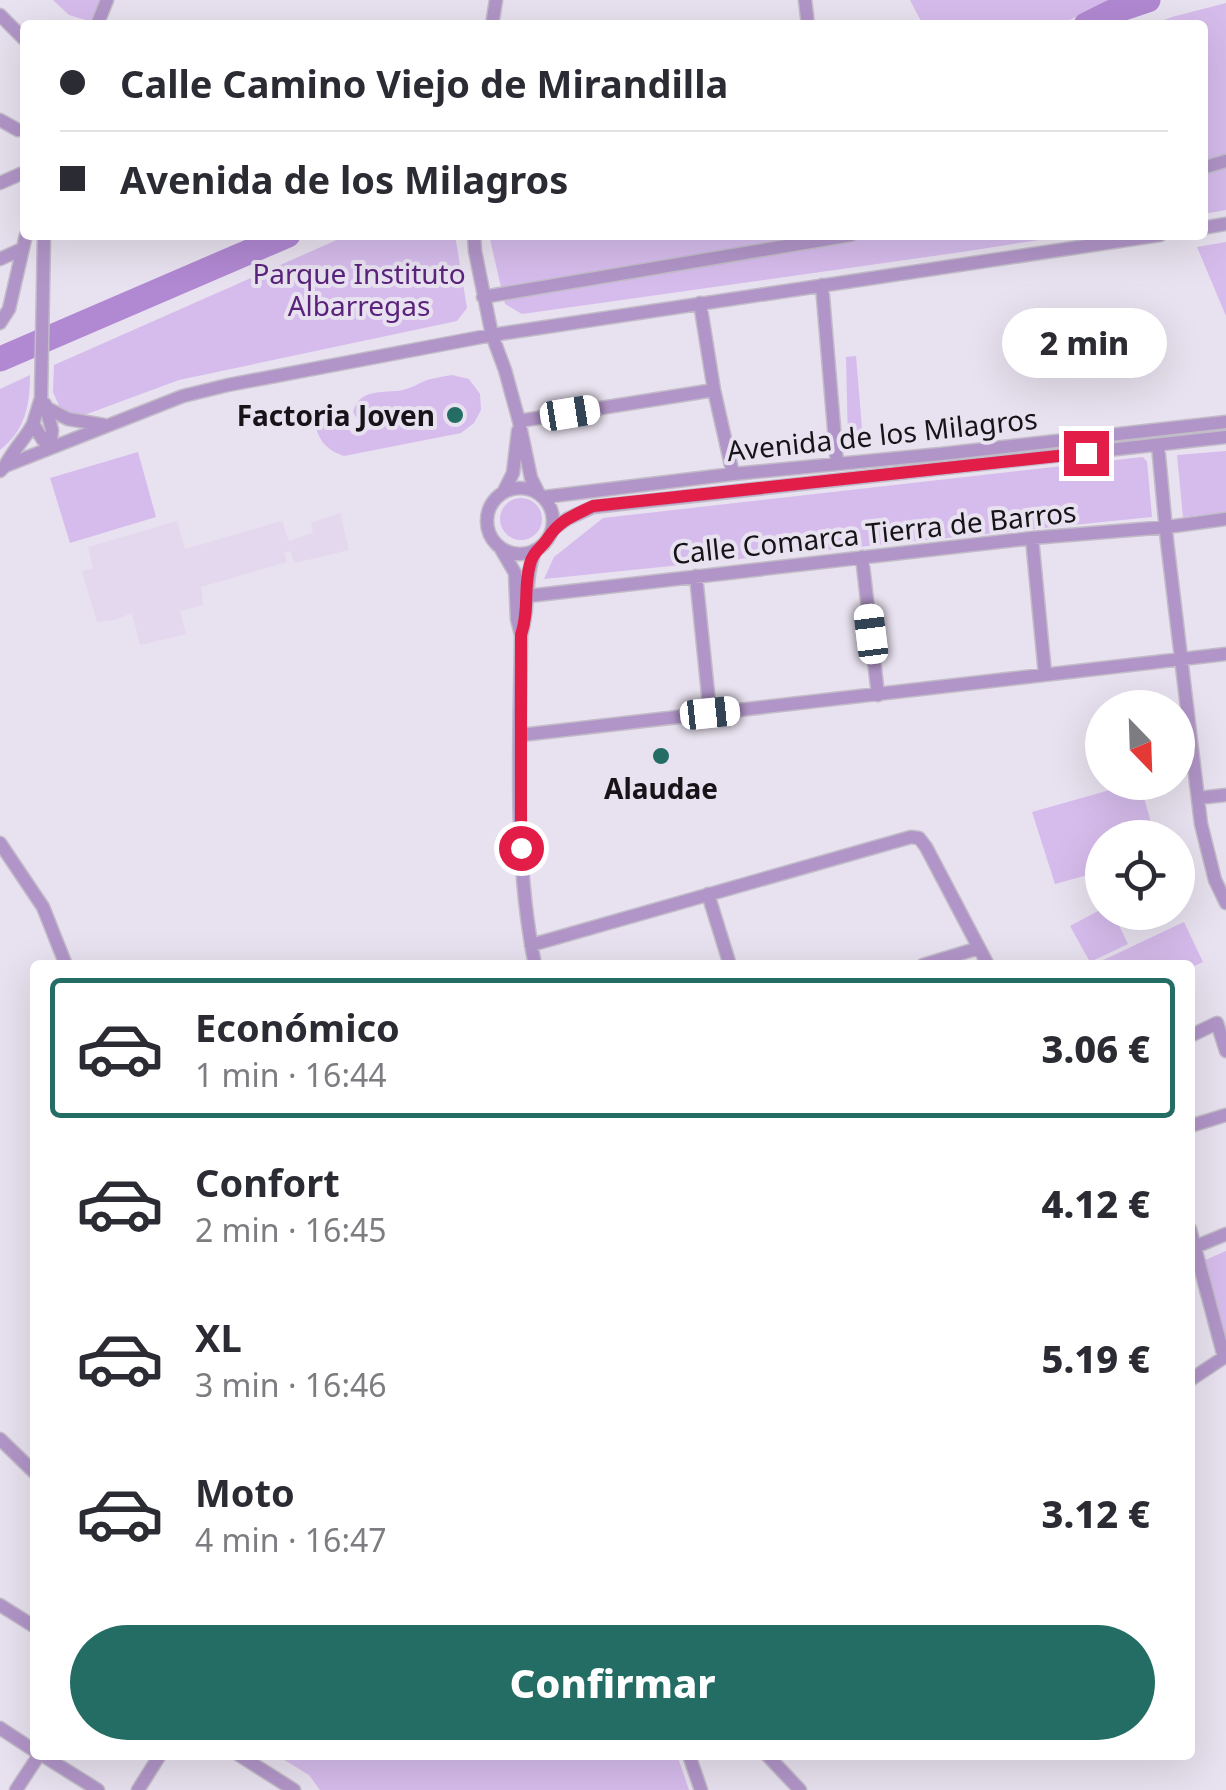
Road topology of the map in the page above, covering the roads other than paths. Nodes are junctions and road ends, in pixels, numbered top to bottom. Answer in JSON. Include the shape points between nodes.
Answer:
{"nodes":[{"id":1,"x":0,"y":15,"type":"edge"},
{"id":2,"x":20,"y":35,"type":"edge"},
{"id":3,"x":25,"y":240,"type":"edge"},
{"id":4,"x":44,"y":240,"type":"edge"},
{"id":5,"x":475,"y":240,"type":"edge"},
{"id":6,"x":822,"y":240,"type":"edge"},
{"id":7,"x":1126,"y":240,"type":"edge"},
{"id":8,"x":22,"y":250,"type":"junction"},
{"id":9,"x":0,"y":259,"type":"edge"},
{"id":10,"x":822,"y":285,"type":"junction"},
{"id":11,"x":484,"y":296,"type":"junction"},
{"id":12,"x":700,"y":304,"type":"junction"},
{"id":13,"x":0,"y":323,"type":"edge"},
{"id":14,"x":492,"y":334,"type":"junction"},
{"id":15,"x":714,"y":390,"type":"junction"},
{"id":16,"x":44,"y":403,"type":"junction"},
{"id":17,"x":519,"y":421,"type":"junction"},
{"id":18,"x":1226,"y":422,"type":"edge"},
{"id":19,"x":34,"y":424,"type":"junction"},
{"id":20,"x":106,"y":426,"type":"junction"},
{"id":21,"x":1226,"y":437,"type":"edge"},
{"id":22,"x":1158,"y":445,"type":"junction"},
{"id":23,"x":50,"y":448,"type":"junction"},
{"id":24,"x":838,"y":464,"type":"junction"},
{"id":25,"x":3,"y":468,"type":"edge"},
{"id":26,"x":733,"y":474,"type":"junction"},
{"id":27,"x":504,"y":491,"type":"junction"},
{"id":28,"x":541,"y":494,"type":"junction"},
{"id":29,"x":1226,"y":519,"type":"edge"},
{"id":30,"x":1167,"y":527,"type":"junction"},
{"id":31,"x":552,"y":529,"type":"junction"},
{"id":32,"x":1032,"y":538,"type":"junction"},
{"id":33,"x":501,"y":549,"type":"junction"},
{"id":34,"x":535,"y":550,"type":"junction"},
{"id":35,"x":862,"y":557,"type":"junction"},
{"id":36,"x":696,"y":576,"type":"junction"},
{"id":37,"x":528,"y":596,"type":"junction"},
{"id":38,"x":521,"y":635,"type":"junction"},
{"id":39,"x":1226,"y":654,"type":"edge"},
{"id":40,"x":1182,"y":658,"type":"junction"},
{"id":41,"x":1045,"y":674,"type":"junction"},
{"id":42,"x":878,"y":694,"type":"junction"},
{"id":43,"x":710,"y":713,"type":"junction"},
{"id":44,"x":521,"y":734,"type":"junction"},
{"id":45,"x":1226,"y":796,"type":"edge"},
{"id":46,"x":1198,"y":798,"type":"junction"},
{"id":47,"x":0,"y":843,"type":"edge"},
{"id":48,"x":708,"y":894,"type":"junction"},
{"id":49,"x":1226,"y":903,"type":"edge"},
{"id":50,"x":531,"y":945,"type":"junction"},
{"id":51,"x":979,"y":948,"type":"junction"},
{"id":52,"x":64,"y":960,"type":"edge"},
{"id":53,"x":534,"y":960,"type":"edge"},
{"id":54,"x":728,"y":960,"type":"edge"},
{"id":55,"x":939,"y":960,"type":"edge"},
{"id":56,"x":985,"y":960,"type":"edge"},
{"id":57,"x":1195,"y":1034,"type":"edge"},
{"id":58,"x":1226,"y":1051,"type":"edge"},
{"id":59,"x":1226,"y":1115,"type":"edge"},
{"id":60,"x":1195,"y":1124,"type":"edge"},
{"id":61,"x":1226,"y":1234,"type":"edge"},
{"id":62,"x":1195,"y":1247,"type":"edge"},
{"id":63,"x":1195,"y":1255,"type":"edge"},
{"id":64,"x":1225,"y":1357,"type":"edge"},
{"id":65,"x":1195,"y":1377,"type":"edge"},
{"id":66,"x":0,"y":1439,"type":"edge"},
{"id":67,"x":30,"y":1467,"type":"edge"},
{"id":68,"x":5,"y":1608,"type":"edge"},
{"id":69,"x":1,"y":1624,"type":"edge"},
{"id":70,"x":30,"y":1624,"type":"edge"},
{"id":71,"x":0,"y":1728,"type":"edge"},
{"id":72,"x":30,"y":1749,"type":"edge"},
{"id":73,"x":34,"y":1760,"type":"edge"},
{"id":74,"x":48,"y":1760,"type":"edge"},
{"id":75,"x":157,"y":1760,"type":"edge"},
{"id":76,"x":246,"y":1760,"type":"edge"},
{"id":77,"x":691,"y":1760,"type":"edge"},
{"id":78,"x":772,"y":1760,"type":"edge"},
{"id":79,"x":16,"y":1790,"type":"edge"},
{"id":80,"x":98,"y":1790,"type":"edge"},
{"id":81,"x":138,"y":1790,"type":"edge"},
{"id":82,"x":294,"y":1790,"type":"edge"},
{"id":83,"x":701,"y":1790,"type":"edge"},
{"id":84,"x":800,"y":1790,"type":"edge"}],
"edges":[{"from":1,"to":2,"type":"street"},
{"from":3,"to":8,"type":"street"},
{"from":4,"to":16,"type":"street"},
{"from":5,"to":11,"type":"street"},
{"from":6,"to":11,"type":"street"},
{"from":7,"to":10,"type":"street"},
{"from":8,"to":9,"type":"street"},
{"from":8,"to":13,"type":"street"},
{"from":10,"to":12,"type":"street"},
{"from":10,"to":24,"type":"street"},
{"from":11,"to":14,"type":"street"},
{"from":12,"to":14,"type":"street"},
{"from":12,"to":15,"type":"street"},
{"from":14,"to":17,"type":"street"},
{"from":14,"to":20,"type":"street","via":[[182,396]]},
{"from":15,"to":17,"type":"street"},
{"from":15,"to":26,"type":"street"},
{"from":16,"to":19,"type":"street"},
{"from":16,"to":20,"type":"street","via":[[68,419]]},
{"from":16,"to":23,"type":"street"},
{"from":17,"to":27,"type":"street","via":[[513,473]]},
{"from":17,"to":28,"type":"street"},
{"from":18,"to":24,"type":"street","name":"Avenida de los Milagros"},
{"from":19,"to":23,"type":"street"},
{"from":19,"to":25,"type":"street"},
{"from":20,"to":23,"type":"street"},
{"from":21,"to":22,"type":"street","name":"Avenida de los Milagros"},
{"from":22,"to":30,"type":"street"},
{"from":22,"to":31,"type":"street","name":"Avenida de los Milagros","via":[[593,506]]},
{"from":23,"to":25,"type":"street"},
{"from":24,"to":26,"type":"street","name":"Avenida de los Milagros"},
{"from":26,"to":28,"type":"street","name":"Avenida de los Milagros"},
{"from":27,"to":28,"type":"street"},
{"from":27,"to":33,"type":"street","via":[[486,520]]},
{"from":28,"to":31,"type":"street","via":[[554,518]]},
{"from":29,"to":30,"type":"street","name":"Calle Comarca Tierra de Barros"},
{"from":30,"to":32,"type":"street","name":"Calle Comarca Tierra de Barros"},
{"from":30,"to":40,"type":"street"},
{"from":31,"to":34,"type":"street"},
{"from":32,"to":35,"type":"street","name":"Calle Comarca Tierra de Barros"},
{"from":32,"to":41,"type":"street"},
{"from":33,"to":34,"type":"street"},
{"from":33,"to":38,"type":"street","via":[[515,573]]},
{"from":34,"to":37,"type":"street"},
{"from":35,"to":36,"type":"street","name":"Calle Comarca Tierra de Barros"},
{"from":35,"to":42,"type":"street"},
{"from":36,"to":37,"type":"street","name":"Calle Comarca Tierra de Barros"},
{"from":36,"to":43,"type":"street"},
{"from":37,"to":38,"type":"street"},
{"from":38,"to":44,"type":"street"},
{"from":39,"to":40,"type":"street"},
{"from":40,"to":41,"type":"street"},
{"from":40,"to":46,"type":"street"},
{"from":41,"to":42,"type":"street"},
{"from":42,"to":43,"type":"street"},
{"from":43,"to":44,"type":"street"},
{"from":44,"to":50,"type":"street","via":[[522,881]]},
{"from":45,"to":46,"type":"street"},
{"from":46,"to":49,"type":"street"},
{"from":47,"to":52,"type":"street","via":[[43,907]]},
{"from":48,"to":50,"type":"street"},
{"from":48,"to":51,"type":"street","via":[[919,838]]},
{"from":48,"to":54,"type":"street"},
{"from":50,"to":53,"type":"street"},
{"from":51,"to":55,"type":"street"},
{"from":51,"to":56,"type":"street"},
{"from":57,"to":58,"type":"street","via":[[1217,1023]]},
{"from":59,"to":60,"type":"street"},
{"from":61,"to":62,"type":"street"},
{"from":63,"to":64,"type":"street"},
{"from":64,"to":65,"type":"street"},
{"from":66,"to":67,"type":"street"},
{"from":68,"to":69,"type":"street"},
{"from":68,"to":70,"type":"street"},
{"from":71,"to":72,"type":"street"},
{"from":73,"to":79,"type":"street"},
{"from":74,"to":80,"type":"street"},
{"from":75,"to":81,"type":"street"},
{"from":76,"to":82,"type":"street"},
{"from":77,"to":83,"type":"street"},
{"from":78,"to":84,"type":"street"}]}
